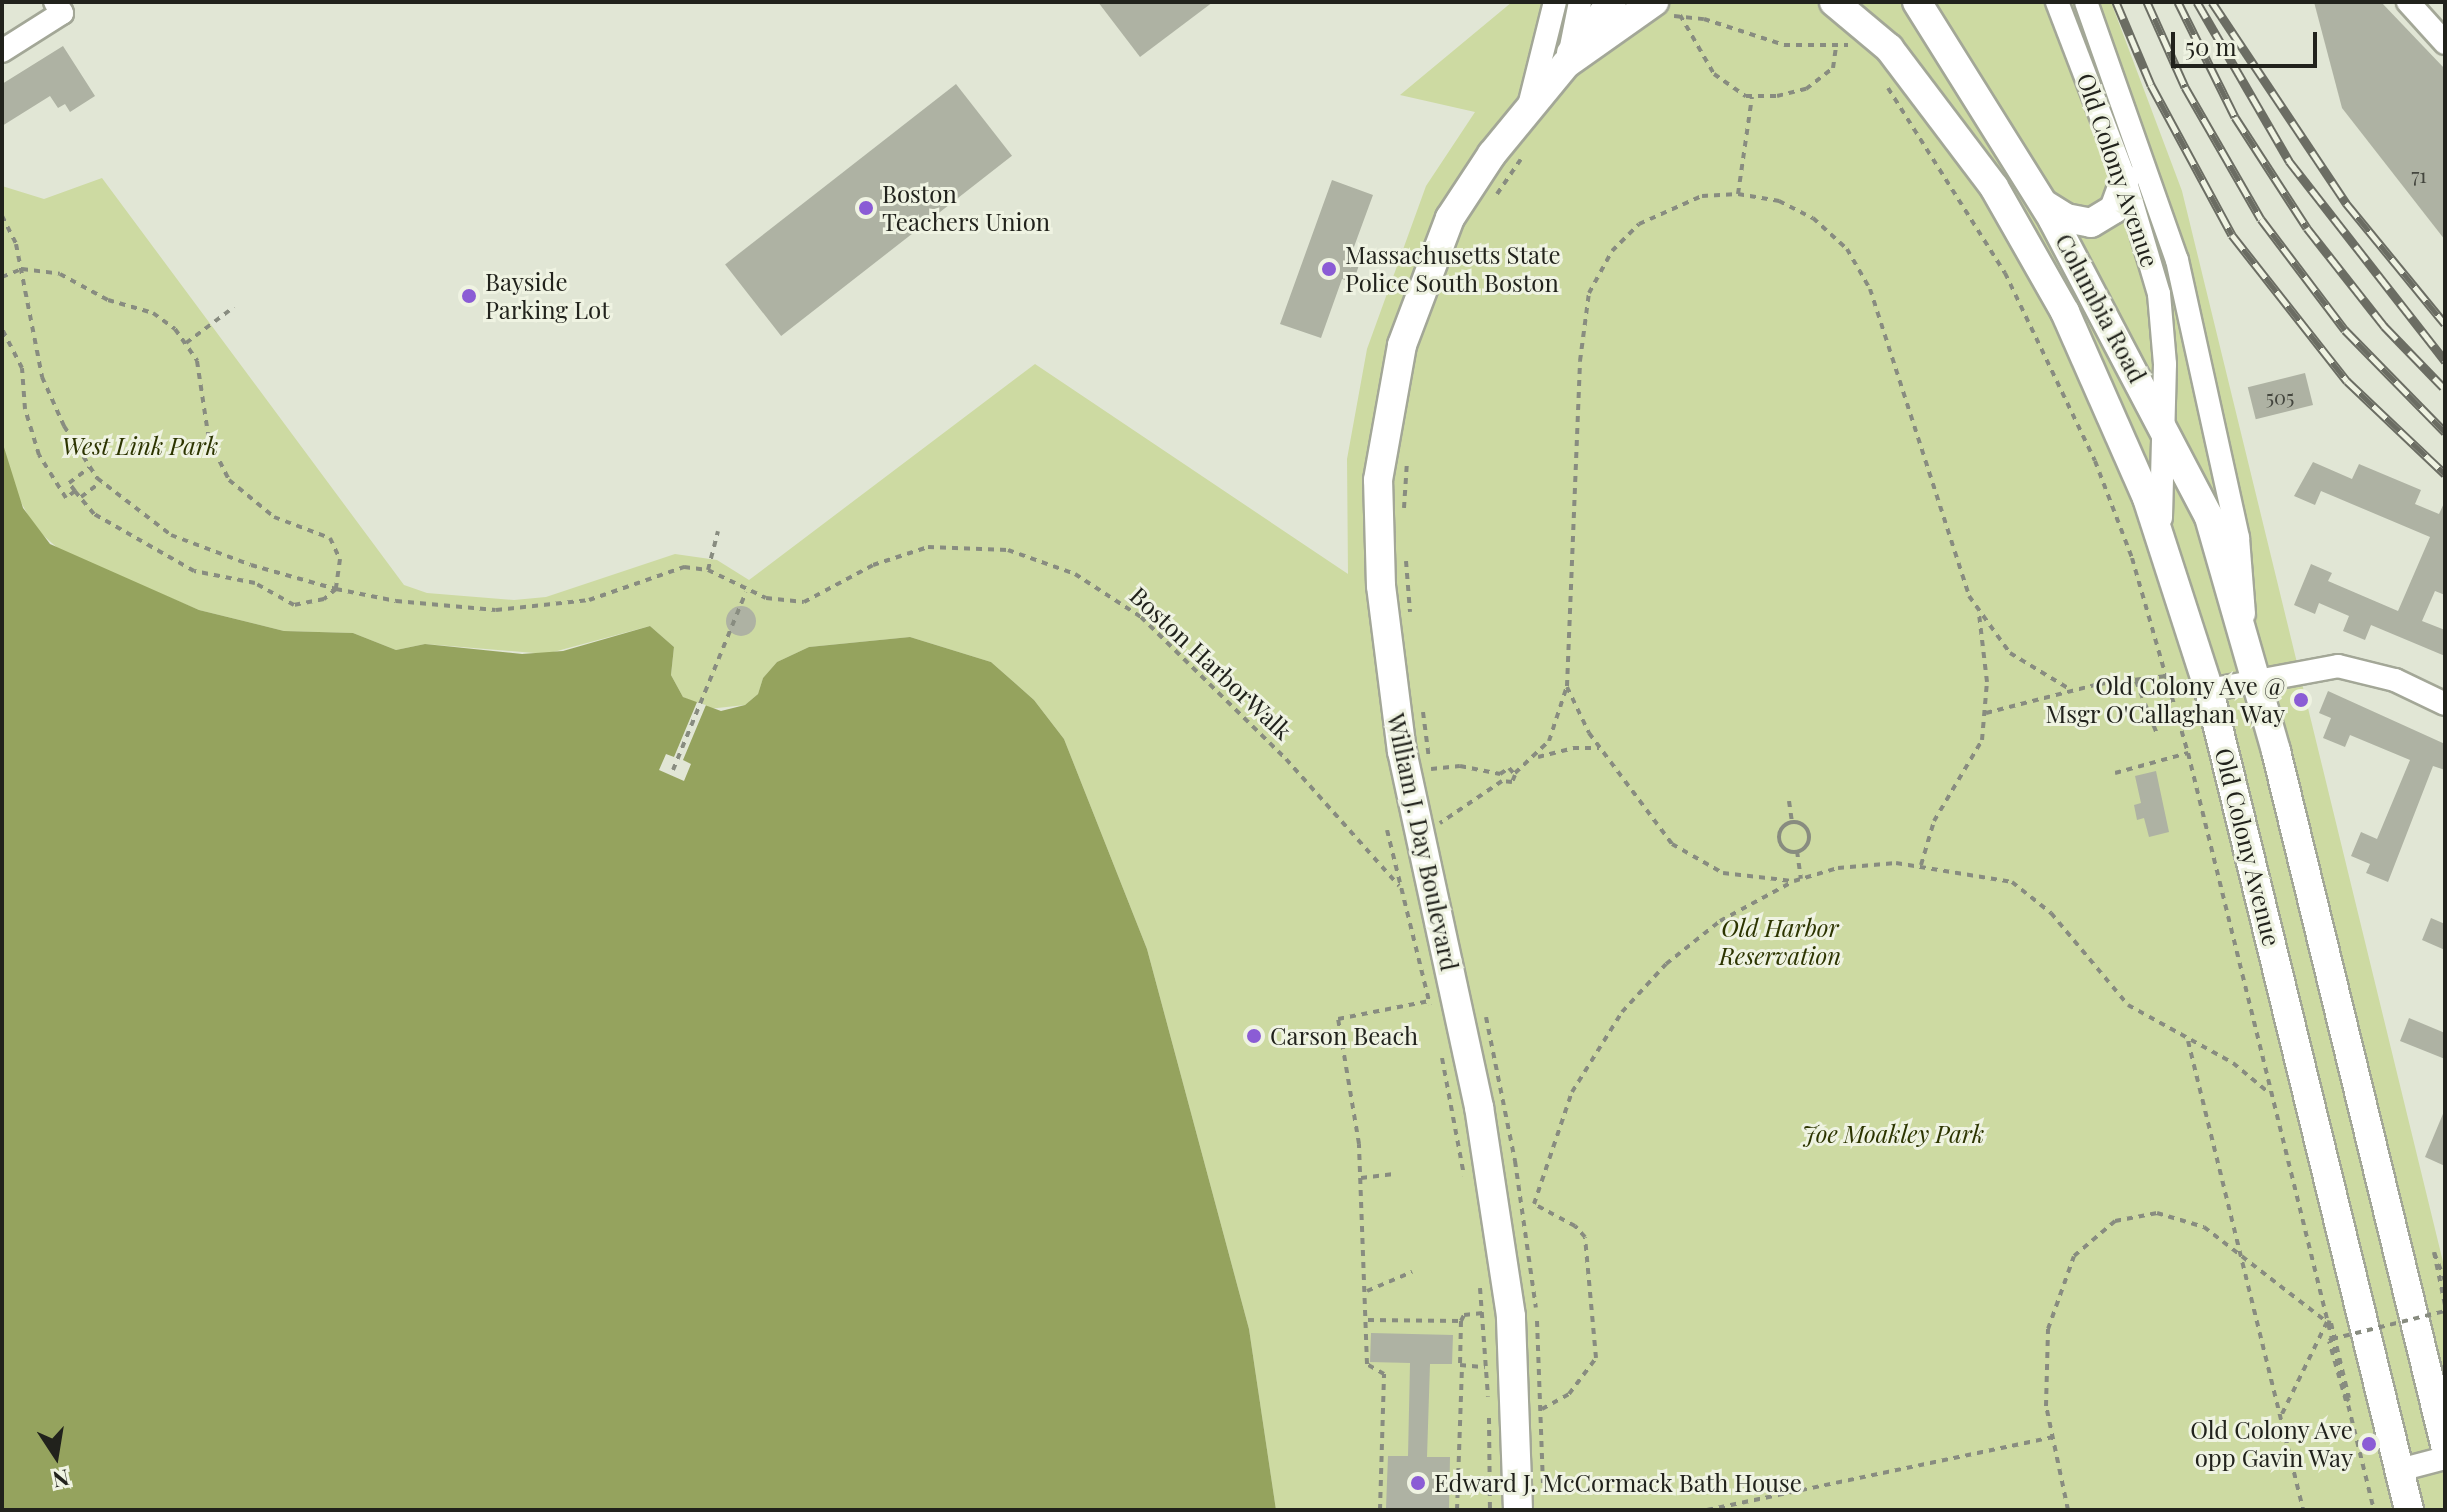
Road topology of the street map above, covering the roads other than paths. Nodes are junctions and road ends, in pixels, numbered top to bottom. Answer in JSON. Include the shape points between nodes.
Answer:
{"nodes":[{"id":1,"x":55,"y":2,"type":"edge"},
{"id":2,"x":1555,"y":2,"type":"edge"},
{"id":3,"x":1580,"y":2,"type":"edge"},
{"id":4,"x":1612,"y":2,"type":"edge"},
{"id":5,"x":1834,"y":2,"type":"edge"},
{"id":6,"x":1917,"y":2,"type":"edge"},
{"id":7,"x":2057,"y":2,"type":"edge"},
{"id":8,"x":2086,"y":2,"type":"edge"},
{"id":9,"x":2408,"y":2,"type":"edge"},
{"id":10,"x":1662,"y":9,"type":"edge"},
{"id":11,"x":2445,"y":43,"type":"edge"},
{"id":12,"x":2,"y":51,"type":"edge"},
{"id":13,"x":1566,"y":64,"type":"junction"},
{"id":14,"x":1526,"y":109,"type":"junction"},
{"id":15,"x":2125,"y":179,"type":"junction"},
{"id":16,"x":2043,"y":203,"type":"junction"},
{"id":17,"x":2163,"y":423,"type":"junction"},
{"id":18,"x":2170,"y":562,"type":"junction"},
{"id":19,"x":2245,"y":634,"type":"junction"},
{"id":20,"x":2257,"y":679,"type":"junction"},
{"id":21,"x":2209,"y":690,"type":"junction"},
{"id":22,"x":2445,"y":704,"type":"edge"},
{"id":23,"x":2445,"y":1445,"type":"edge"},
{"id":24,"x":2445,"y":1458,"type":"edge"},
{"id":25,"x":2399,"y":1470,"type":"junction"},
{"id":26,"x":1518,"y":1510,"type":"edge"},
{"id":27,"x":2409,"y":1510,"type":"edge"}],
"edges":[{"from":1,"to":12,"type":"street","via":[[62,13]]},
{"from":2,"to":14,"type":"street","name":"William J. Day Boulevard"},
{"from":3,"to":13,"type":"street","name":"William J. Day Boulevard"},
{"from":4,"to":13,"type":"main road","name":"William J. Day Boulevard","via":[[1581,36]]},
{"from":5,"to":18,"type":"main road","name":"Columbia Road","via":[[1867,26],[1903,64],[2012,217],[2093,370]]},
{"from":6,"to":16,"type":"main road","name":"Columbia Road"},
{"from":7,"to":15,"type":"street","name":"Old Colony Avenue"},
{"from":8,"to":19,"type":"street","name":"Old Colony Avenue","via":[[2167,227],[2187,299],[2238,538]]},
{"from":9,"to":11,"type":"street"},
{"from":10,"to":13,"type":"main road","name":"William J. Day Boulevard"},
{"from":13,"to":14,"type":"main road","name":"William J. Day Boulevard"},
{"from":14,"to":26,"type":"main road","name":"William J. Day Boulevard","via":[[1466,191],[1429,262],[1390,393],[1378,506],[1384,617],[1408,791],[1479,1107],[1499,1230],[1514,1354]]},
{"from":15,"to":16,"type":"main road","via":[[2114,209],[2091,223],[2066,218]]},
{"from":15,"to":17,"type":"street","name":"Old Colony Avenue","via":[[2159,294]]},
{"from":16,"to":17,"type":"main road","name":"Columbia Road"},
{"from":17,"to":18,"type":"street","name":"Old Colony Avenue","via":[[2158,489]]},
{"from":17,"to":19,"type":"main road","name":"Columbia Road","via":[[2209,517]]},
{"from":18,"to":21,"type":"main road","name":"Old Colony Avenue"},
{"from":19,"to":20,"type":"main road","name":"Old Colony Avenue"},
{"from":20,"to":21,"type":"street"},
{"from":20,"to":22,"type":"street","via":[[2312,667],[2347,667],[2395,680]]},
{"from":20,"to":23,"type":"main road","name":"Old Colony Avenue"},
{"from":21,"to":25,"type":"main road","name":"Old Colony Avenue"},
{"from":24,"to":25,"type":"street"},
{"from":25,"to":27,"type":"main road","name":"Old Colony Avenue"}]}
